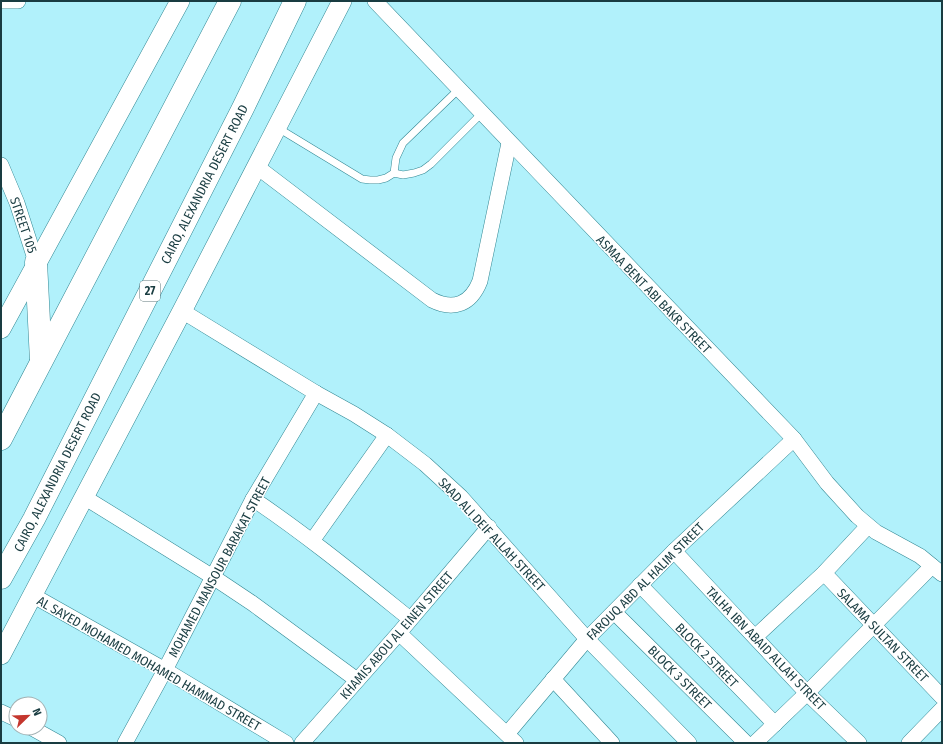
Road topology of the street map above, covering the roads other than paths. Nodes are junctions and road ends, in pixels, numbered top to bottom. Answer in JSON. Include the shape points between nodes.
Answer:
{"nodes":[{"id":1,"x":1,"y":1,"type":"edge"},
{"id":2,"x":18,"y":1,"type":"edge"},
{"id":3,"x":180,"y":1,"type":"edge"},
{"id":4,"x":230,"y":1,"type":"edge"},
{"id":5,"x":295,"y":1,"type":"edge"},
{"id":6,"x":342,"y":1,"type":"edge"},
{"id":7,"x":375,"y":1,"type":"edge"},
{"id":8,"x":459,"y":89,"type":"junction"},
{"id":9,"x":482,"y":113,"type":"junction"},
{"id":10,"x":276,"y":127,"type":"junction"},
{"id":11,"x":510,"y":143,"type":"junction"},
{"id":12,"x":1,"y":165,"type":"edge"},
{"id":13,"x":256,"y":166,"type":"junction"},
{"id":14,"x":394,"y":173,"type":"junction"},
{"id":15,"x":36,"y":262,"type":"junction"},
{"id":16,"x":182,"y":311,"type":"junction"},
{"id":17,"x":1,"y":328,"type":"edge"},
{"id":18,"x":41,"y":362,"type":"junction"},
{"id":19,"x":316,"y":393,"type":"junction"},
{"id":20,"x":387,"y":435,"type":"junction"},
{"id":21,"x":1,"y":439,"type":"edge"},
{"id":22,"x":794,"y":439,"type":"junction"},
{"id":23,"x":84,"y":497,"type":"junction"},
{"id":24,"x":253,"y":499,"type":"junction"},
{"id":25,"x":868,"y":526,"type":"junction"},
{"id":26,"x":489,"y":527,"type":"junction"},
{"id":27,"x":312,"y":541,"type":"junction"},
{"id":28,"x":674,"y":551,"type":"junction"},
{"id":29,"x":937,"y":570,"type":"edge"},
{"id":30,"x":824,"y":572,"type":"junction"},
{"id":31,"x":213,"y":577,"type":"junction"},
{"id":32,"x":1,"y":578,"type":"edge"},
{"id":33,"x":640,"y":585,"type":"junction"},
{"id":34,"x":32,"y":595,"type":"junction"},
{"id":35,"x":614,"y":612,"type":"junction"},
{"id":36,"x":410,"y":619,"type":"junction"},
{"id":37,"x":874,"y":626,"type":"junction"},
{"id":38,"x":399,"y":633,"type":"junction"},
{"id":39,"x":755,"y":638,"type":"junction"},
{"id":40,"x":587,"y":639,"type":"junction"},
{"id":41,"x":1,"y":655,"type":"edge"},
{"id":42,"x":165,"y":670,"type":"junction"},
{"id":43,"x":553,"y":679,"type":"junction"},
{"id":44,"x":357,"y":680,"type":"junction"},
{"id":45,"x":807,"y":693,"type":"junction"},
{"id":46,"x":942,"y":697,"type":"edge"},
{"id":47,"x":942,"y":710,"type":"edge"},
{"id":48,"x":775,"y":724,"type":"junction"},
{"id":49,"x":46,"y":736,"type":"edge"},
{"id":50,"x":511,"y":738,"type":"edge"},
{"id":51,"x":59,"y":743,"type":"edge"},
{"id":52,"x":125,"y":743,"type":"edge"},
{"id":53,"x":286,"y":743,"type":"edge"},
{"id":54,"x":302,"y":743,"type":"edge"},
{"id":55,"x":612,"y":743,"type":"edge"},
{"id":56,"x":689,"y":743,"type":"edge"},
{"id":57,"x":746,"y":743,"type":"edge"},
{"id":58,"x":755,"y":743,"type":"edge"},
{"id":59,"x":859,"y":743,"type":"edge"},
{"id":60,"x":909,"y":743,"type":"edge"}],
"edges":[{"from":1,"to":2,"type":"street"},
{"from":3,"to":15,"type":"street"},
{"from":4,"to":18,"type":"highway"},
{"from":5,"to":32,"type":"highway","name":"CAIRO, ALEXANDRIA DESERT ROAD","number":"27","via":[[34,519]]},
{"from":6,"to":10,"type":"street"},
{"from":7,"to":8,"type":"street","name":"ASMAA BENT ABI BAKR STREET"},
{"from":8,"to":9,"type":"street","name":"ASMAA BENT ABI BAKR STREET"},
{"from":8,"to":14,"type":"lane","via":[[403,143],[396,158]]},
{"from":9,"to":11,"type":"street","name":"ASMAA BENT ABI BAKR STREET"},
{"from":9,"to":14,"type":"lane","via":[[423,170],[409,174]]},
{"from":10,"to":13,"type":"street"},
{"from":10,"to":14,"type":"lane","via":[[362,179],[378,180]]},
{"from":11,"to":13,"type":"street","via":[[480,281],[476,291],[469,298],[461,304],[451,306],[441,305],[432,300]]},
{"from":11,"to":22,"type":"street","name":"ASMAA BENT ABI BAKR STREET"},
{"from":12,"to":15,"type":"street","name":"STREET 105","via":[[17,202]]},
{"from":13,"to":16,"type":"street"},
{"from":15,"to":17,"type":"street"},
{"from":15,"to":18,"type":"highway"},
{"from":16,"to":19,"type":"street","name":"SAAD ALI DEIF ALLAH STREET"},
{"from":16,"to":23,"type":"street"},
{"from":18,"to":21,"type":"highway"},
{"from":19,"to":20,"type":"street","name":"SAAD ALI DEIF ALLAH STREET"},
{"from":19,"to":24,"type":"street","name":"MOHAMED MANSOUR BARAKAT STREET"},
{"from":20,"to":26,"type":"street","name":"SAAD ALI DEIF ALLAH STREET","via":[[425,464]]},
{"from":20,"to":27,"type":"street"},
{"from":22,"to":25,"type":"street","name":"ASMAA BENT ABI BAKR STREET","via":[[836,495]]},
{"from":22,"to":28,"type":"street","name":"FAROUQ ABD AL HALIM STREET"},
{"from":23,"to":31,"type":"street"},
{"from":23,"to":34,"type":"street"},
{"from":24,"to":27,"type":"street"},
{"from":24,"to":31,"type":"street","name":"MOHAMED MANSOUR BARAKAT STREET"},
{"from":25,"to":29,"type":"street","name":"ASMAA BENT ABI BAKR STREET","via":[[920,556]]},
{"from":25,"to":30,"type":"street"},
{"from":26,"to":36,"type":"street","name":"KHAMIS ABOU AL EINEN STREET"},
{"from":26,"to":40,"type":"street","name":"SAAD ALI DEIF ALLAH STREET"},
{"from":27,"to":36,"type":"street"},
{"from":28,"to":33,"type":"street","name":"FAROUQ ABD AL HALIM STREET"},
{"from":28,"to":39,"type":"street","name":"TALHA IBN ABAID ALLAH STREET"},
{"from":29,"to":37,"type":"street"},
{"from":30,"to":37,"type":"street","name":"SALAMA SULTAN STREET"},
{"from":30,"to":39,"type":"street"},
{"from":31,"to":42,"type":"street","name":"MOHAMED MANSOUR BARAKAT STREET"},
{"from":31,"to":44,"type":"street","via":[[288,628]]},
{"from":33,"to":35,"type":"street","name":"FAROUQ ABD AL HALIM STREET"},
{"from":33,"to":48,"type":"street","name":"BLOCK 2 STREET"},
{"from":34,"to":41,"type":"street"},
{"from":34,"to":42,"type":"street","name":"AL SAYED MOHAMED MOHAMED HAMMAD STREET"},
{"from":35,"to":40,"type":"street","name":"FAROUQ ABD AL HALIM STREET"},
{"from":35,"to":57,"type":"street","name":"BLOCK 3 STREET"},
{"from":36,"to":38,"type":"street","name":"KHAMIS ABOU AL EINEN STREET"},
{"from":37,"to":45,"type":"street"},
{"from":37,"to":46,"type":"street","name":"SALAMA SULTAN STREET"},
{"from":38,"to":44,"type":"street","name":"KHAMIS ABOU AL EINEN STREET"},
{"from":38,"to":50,"type":"street"},
{"from":39,"to":45,"type":"street","name":"TALHA IBN ABAID ALLAH STREET"},
{"from":40,"to":43,"type":"street","name":"FAROUQ ABD AL HALIM STREET"},
{"from":40,"to":56,"type":"street","name":"SAAD ALI DEIF ALLAH STREET"},
{"from":42,"to":52,"type":"street","name":"MOHAMED MANSOUR BARAKAT STREET"},
{"from":42,"to":53,"type":"street","name":"AL SAYED MOHAMED MOHAMED HAMMAD STREET"},
{"from":43,"to":50,"type":"street","name":"FAROUQ ABD AL HALIM STREET"},
{"from":43,"to":55,"type":"street"},
{"from":44,"to":54,"type":"street","name":"KHAMIS ABOU AL EINEN STREET"},
{"from":45,"to":48,"type":"street"},
{"from":45,"to":59,"type":"street","name":"TALHA IBN ABAID ALLAH STREET"},
{"from":47,"to":60,"type":"street"},
{"from":48,"to":58,"type":"street"},
{"from":49,"to":51,"type":"street"}]}
